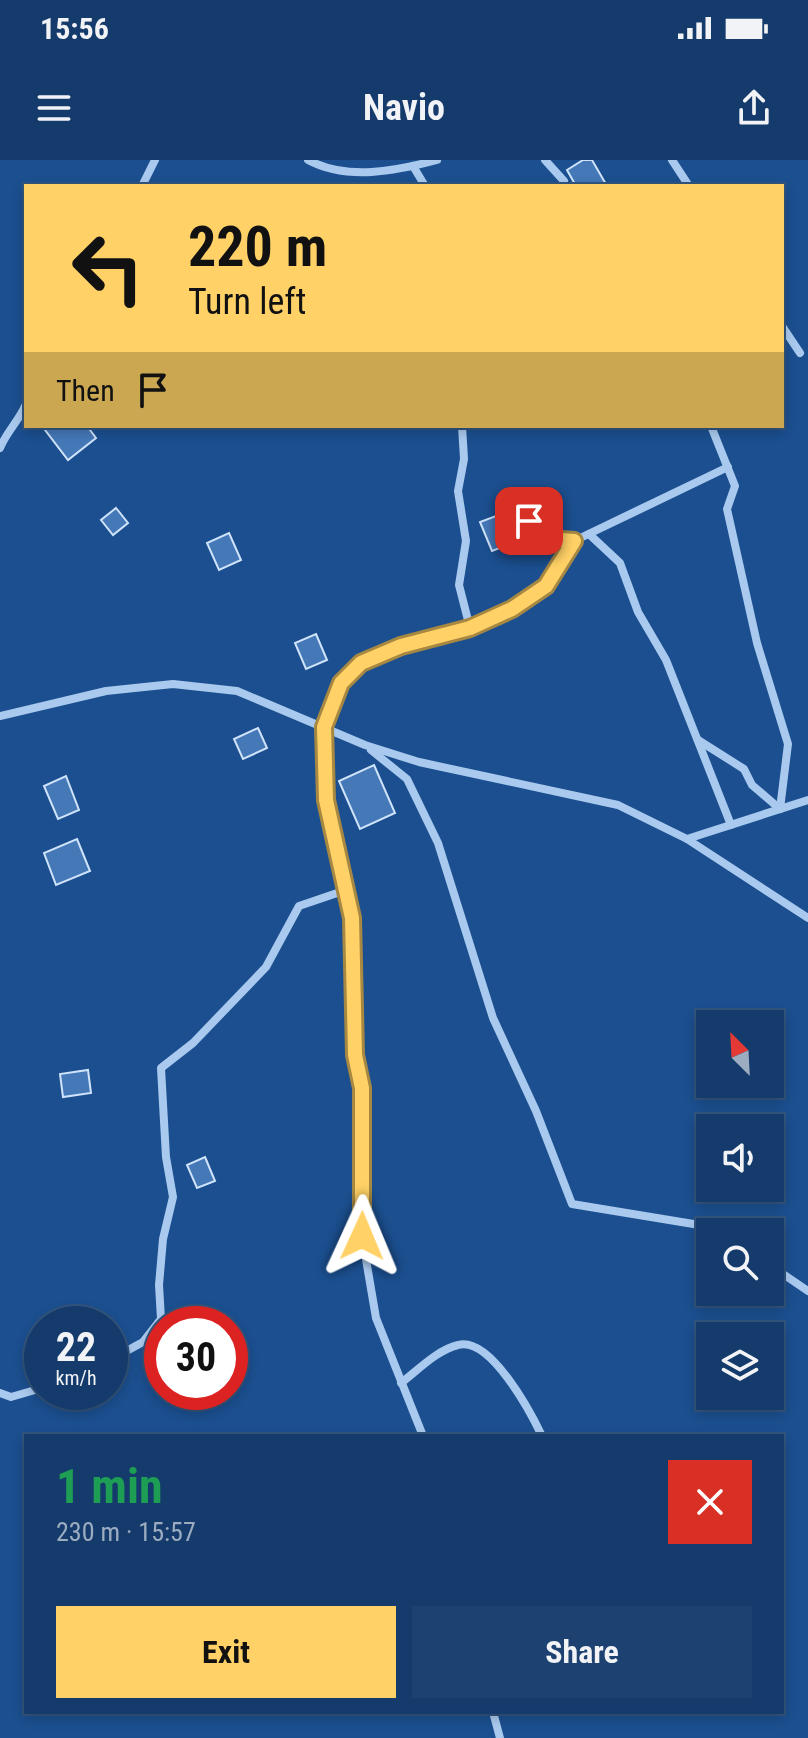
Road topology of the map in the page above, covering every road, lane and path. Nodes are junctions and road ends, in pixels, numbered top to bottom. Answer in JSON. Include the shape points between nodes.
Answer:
{"nodes":[{"id":1,"x":155,"y":160,"type":"edge"},
{"id":2,"x":308,"y":160,"type":"edge"},
{"id":3,"x":437,"y":160,"type":"edge"},
{"id":4,"x":545,"y":160,"type":"edge"},
{"id":5,"x":672,"y":160,"type":"edge"},
{"id":6,"x":413,"y":166,"type":"junction"},
{"id":7,"x":564,"y":181,"type":"dead end"},
{"id":8,"x":143,"y":184,"type":"edge"},
{"id":9,"x":424,"y":184,"type":"edge"},
{"id":10,"x":688,"y":184,"type":"edge"},
{"id":11,"x":784,"y":329,"type":"edge"},
{"id":12,"x":800,"y":353,"type":"dead end"},
{"id":13,"x":24,"y":408,"type":"edge"},
{"id":14,"x":462,"y":428,"type":"edge"},
{"id":15,"x":712,"y":428,"type":"edge"},
{"id":16,"x":2,"y":433,"type":"edge"},
{"id":17,"x":0,"y":448,"type":"edge"},
{"id":18,"x":728,"y":467,"type":"junction"},
{"id":19,"x":511,"y":504,"type":"dead end"},
{"id":20,"x":589,"y":534,"type":"junction"},
{"id":21,"x":574,"y":541,"type":"junction"},
{"id":22,"x":470,"y":628,"type":"junction"},
{"id":23,"x":0,"y":716,"type":"edge"},
{"id":24,"x":324,"y":727,"type":"junction"},
{"id":25,"x":698,"y":740,"type":"junction"},
{"id":26,"x":365,"y":745,"type":"junction"},
{"id":27,"x":808,"y":800,"type":"edge"},
{"id":28,"x":780,"y":809,"type":"junction"},
{"id":29,"x":731,"y":825,"type":"junction"},
{"id":30,"x":687,"y":839,"type":"junction"},
{"id":31,"x":346,"y":890,"type":"junction"},
{"id":32,"x":808,"y":918,"type":"edge"},
{"id":33,"x":696,"y":1224,"type":"edge"},
{"id":34,"x":784,"y":1275,"type":"edge"},
{"id":35,"x":808,"y":1291,"type":"edge"},
{"id":36,"x":128,"y":1350,"type":"edge"},
{"id":37,"x":401,"y":1383,"type":"junction"},
{"id":38,"x":0,"y":1393,"type":"edge"},
{"id":39,"x":24,"y":1393,"type":"edge"},
{"id":40,"x":422,"y":1434,"type":"edge"},
{"id":41,"x":541,"y":1434,"type":"edge"},
{"id":42,"x":494,"y":1714,"type":"edge"},
{"id":43,"x":500,"y":1738,"type":"edge"}],
"edges":[{"from":1,"to":8,"type":"street"},
{"from":2,"to":6,"type":"street","via":[[336,170],[370,172]]},
{"from":3,"to":6,"type":"street"},
{"from":4,"to":7,"type":"street"},
{"from":5,"to":10,"type":"street"},
{"from":6,"to":9,"type":"street"},
{"from":11,"to":12,"type":"street"},
{"from":13,"to":16,"type":"street","via":[[18,422]]},
{"from":14,"to":22,"type":"street","via":[[458,491],[466,541],[459,585]]},
{"from":15,"to":18,"type":"street"},
{"from":16,"to":17,"type":"street"},
{"from":18,"to":20,"type":"street"},
{"from":18,"to":28,"type":"street","via":[[735,486],[727,509],[757,643],[788,744]]},
{"from":19,"to":21,"type":"street","via":[[547,539]]},
{"from":20,"to":21,"type":"street"},
{"from":20,"to":25,"type":"street","via":[[620,563]]},
{"from":21,"to":22,"type":"street","via":[[546,586]]},
{"from":22,"to":24,"type":"street","via":[[361,663],[341,683]]},
{"from":23,"to":24,"type":"street","via":[[106,691],[173,684],[237,691]]},
{"from":24,"to":26,"type":"street"},
{"from":24,"to":31,"type":"street","via":[[326,800]]},
{"from":25,"to":28,"type":"street","via":[[744,769],[752,785]]},
{"from":25,"to":29,"type":"street"},
{"from":26,"to":30,"type":"street","via":[[419,762],[618,805]]},
{"from":26,"to":33,"type":"street","via":[[407,779],[438,843],[493,1018],[572,1204]]},
{"from":27,"to":28,"type":"street"},
{"from":28,"to":29,"type":"street"},
{"from":29,"to":30,"type":"street"},
{"from":30,"to":32,"type":"street"},
{"from":31,"to":36,"type":"street","via":[[299,906],[266,967],[193,1043],[161,1068],[173,1197],[163,1239],[161,1319],[143,1342]]},
{"from":31,"to":37,"type":"street","via":[[352,918],[355,1055],[362,1088],[362,1236],[376,1318]]},
{"from":34,"to":35,"type":"street"},
{"from":37,"to":40,"type":"street"},
{"from":37,"to":41,"type":"street","via":[[437,1355],[458,1344],[475,1344],[507,1380]]},
{"from":38,"to":39,"type":"street"},
{"from":42,"to":43,"type":"street"}]}
